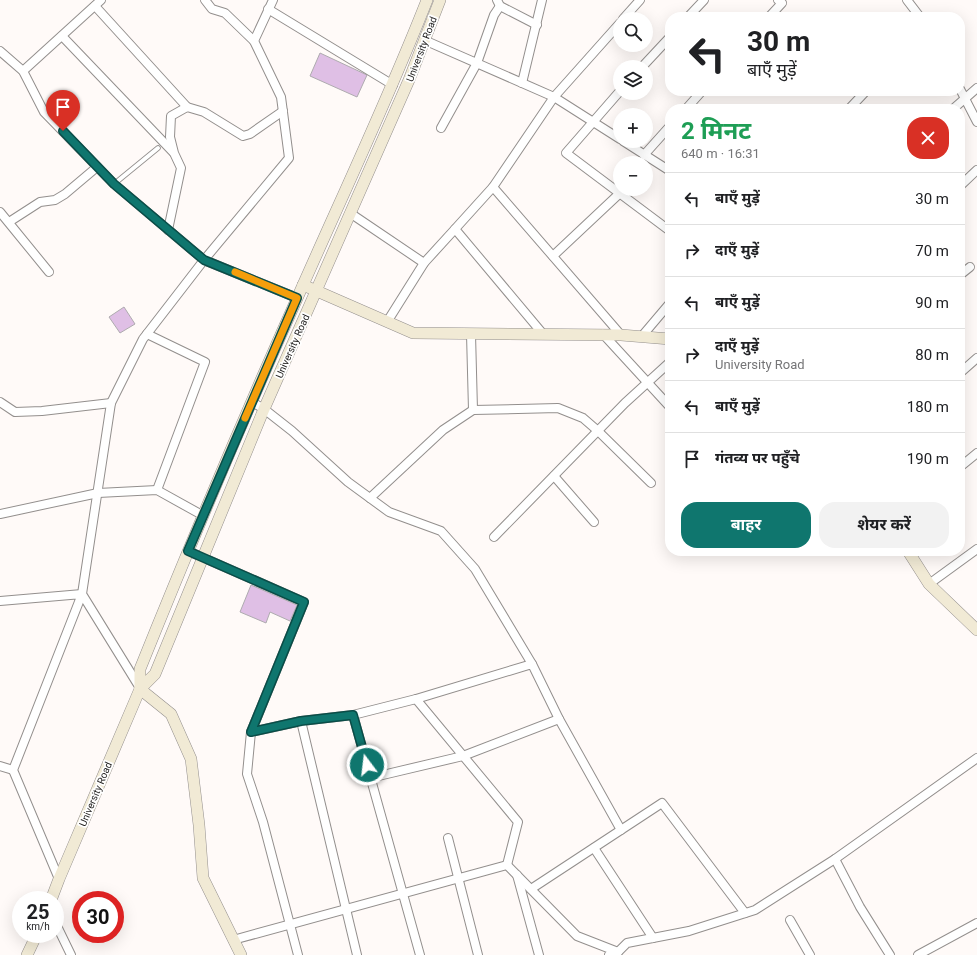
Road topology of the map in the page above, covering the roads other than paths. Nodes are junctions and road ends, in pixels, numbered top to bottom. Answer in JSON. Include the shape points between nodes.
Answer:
{"nodes":[{"id":1,"x":204,"y":0,"type":"edge"},
{"id":2,"x":273,"y":0,"type":"edge"},
{"id":3,"x":426,"y":0,"type":"edge"},
{"id":4,"x":440,"y":0,"type":"edge"},
{"id":5,"x":542,"y":0,"type":"edge"},
{"id":6,"x":640,"y":0,"type":"edge"},
{"id":7,"x":704,"y":0,"type":"edge"},
{"id":8,"x":907,"y":0,"type":"edge"},
{"id":9,"x":782,"y":1,"type":"edge"},
{"id":10,"x":98,"y":3,"type":"edge"},
{"id":11,"x":499,"y":3,"type":"edge"},
{"id":12,"x":268,"y":10,"type":"junction"},
{"id":13,"x":629,"y":12,"type":"edge"},
{"id":14,"x":693,"y":12,"type":"edge"},
{"id":15,"x":773,"y":12,"type":"edge"},
{"id":16,"x":916,"y":12,"type":"edge"},
{"id":17,"x":537,"y":25,"type":"junction"},
{"id":18,"x":613,"y":31,"type":"edge"},
{"id":19,"x":62,"y":36,"type":"junction"},
{"id":20,"x":424,"y":40,"type":"junction"},
{"id":21,"x":254,"y":42,"type":"junction"},
{"id":22,"x":665,"y":42,"type":"edge"},
{"id":23,"x":0,"y":52,"type":"edge"},
{"id":24,"x":648,"y":60,"type":"edge"},
{"id":25,"x":477,"y":63,"type":"junction"},
{"id":26,"x":23,"y":71,"type":"junction"},
{"id":27,"x":522,"y":83,"type":"junction"},
{"id":28,"x":393,"y":85,"type":"junction"},
{"id":29,"x":977,"y":88,"type":"edge"},
{"id":30,"x":698,"y":96,"type":"edge"},
{"id":31,"x":861,"y":96,"type":"edge"},
{"id":32,"x":964,"y":96,"type":"edge"},
{"id":33,"x":554,"y":97,"type":"junction"},
{"id":34,"x":613,"y":98,"type":"edge"},
{"id":35,"x":965,"y":99,"type":"junction"},
{"id":36,"x":690,"y":104,"type":"edge"},
{"id":37,"x":854,"y":104,"type":"edge"},
{"id":38,"x":959,"y":104,"type":"edge"},
{"id":39,"x":187,"y":107,"type":"junction"},
{"id":40,"x":283,"y":111,"type":"junction"},
{"id":41,"x":592,"y":121,"type":"junction"},
{"id":42,"x":977,"y":122,"type":"edge"},
{"id":43,"x":441,"y":128,"type":"dead end"},
{"id":44,"x":665,"y":132,"type":"edge"},
{"id":45,"x":613,"y":134,"type":"edge"},
{"id":46,"x":158,"y":148,"type":"dead end"},
{"id":47,"x":634,"y":148,"type":"edge"},
{"id":48,"x":174,"y":153,"type":"junction"},
{"id":49,"x":644,"y":155,"type":"junction"},
{"id":50,"x":98,"y":167,"type":"junction"},
{"id":51,"x":665,"y":168,"type":"edge"},
{"id":52,"x":977,"y":170,"type":"edge"},
{"id":53,"x":965,"y":181,"type":"edge"},
{"id":54,"x":114,"y":184,"type":"junction"},
{"id":55,"x":493,"y":187,"type":"junction"},
{"id":56,"x":613,"y":188,"type":"edge"},
{"id":57,"x":617,"y":196,"type":"edge"},
{"id":58,"x":624,"y":196,"type":"edge"},
{"id":59,"x":0,"y":212,"type":"edge"},
{"id":60,"x":350,"y":213,"type":"junction"},
{"id":61,"x":9,"y":222,"type":"junction"},
{"id":62,"x":665,"y":227,"type":"edge"},
{"id":63,"x":455,"y":229,"type":"junction"},
{"id":64,"x":168,"y":230,"type":"junction"},
{"id":65,"x":553,"y":256,"type":"junction"},
{"id":66,"x":204,"y":260,"type":"junction"},
{"id":67,"x":424,"y":263,"type":"junction"},
{"id":68,"x":970,"y":267,"type":"dead end"},
{"id":69,"x":965,"y":271,"type":"edge"},
{"id":70,"x":49,"y":272,"type":"dead end"},
{"id":71,"x":303,"y":285,"type":"junction"},
{"id":72,"x":317,"y":291,"type":"junction"},
{"id":73,"x":297,"y":298,"type":"junction"},
{"id":74,"x":665,"y":309,"type":"edge"},
{"id":75,"x":387,"y":322,"type":"junction"},
{"id":76,"x":148,"y":334,"type":"junction"},
{"id":77,"x":472,"y":334,"type":"junction"},
{"id":78,"x":543,"y":334,"type":"junction"},
{"id":79,"x":603,"y":334,"type":"junction"},
{"id":80,"x":621,"y":334,"type":"junction"},
{"id":81,"x":642,"y":336,"type":"junction"},
{"id":82,"x":665,"y":338,"type":"edge"},
{"id":83,"x":977,"y":358,"type":"edge"},
{"id":84,"x":665,"y":367,"type":"edge"},
{"id":85,"x":965,"y":368,"type":"edge"},
{"id":86,"x":647,"y":383,"type":"junction"},
{"id":87,"x":0,"y":402,"type":"edge"},
{"id":88,"x":252,"y":402,"type":"junction"},
{"id":89,"x":665,"y":402,"type":"edge"},
{"id":90,"x":111,"y":403,"type":"junction"},
{"id":91,"x":264,"y":409,"type":"junction"},
{"id":92,"x":473,"y":410,"type":"junction"},
{"id":93,"x":598,"y":431,"type":"junction"},
{"id":94,"x":977,"y":453,"type":"edge"},
{"id":95,"x":965,"y":463,"type":"edge"},
{"id":96,"x":554,"y":476,"type":"junction"},
{"id":97,"x":651,"y":483,"type":"dead end"},
{"id":98,"x":157,"y":490,"type":"junction"},
{"id":99,"x":98,"y":493,"type":"junction"},
{"id":100,"x":370,"y":498,"type":"junction"},
{"id":101,"x":0,"y":514,"type":"edge"},
{"id":102,"x":202,"y":515,"type":"junction"},
{"id":103,"x":594,"y":522,"type":"dead end"},
{"id":104,"x":494,"y":538,"type":"dead end"},
{"id":105,"x":977,"y":549,"type":"edge"},
{"id":106,"x":188,"y":551,"type":"junction"},
{"id":107,"x":911,"y":556,"type":"edge"},
{"id":108,"x":202,"y":558,"type":"junction"},
{"id":109,"x":929,"y":584,"type":"junction"},
{"id":110,"x":82,"y":594,"type":"junction"},
{"id":111,"x":0,"y":602,"type":"edge"},
{"id":112,"x":977,"y":630,"type":"edge"},
{"id":113,"x":532,"y":664,"type":"junction"},
{"id":114,"x":140,"y":689,"type":"junction"},
{"id":115,"x":416,"y":699,"type":"junction"},
{"id":116,"x":353,"y":715,"type":"junction"},
{"id":117,"x":559,"y":719,"type":"junction"},
{"id":118,"x":301,"y":721,"type":"junction"},
{"id":119,"x":251,"y":732,"type":"junction"},
{"id":120,"x":463,"y":756,"type":"junction"},
{"id":121,"x":977,"y":758,"type":"edge"},
{"id":122,"x":0,"y":766,"type":"edge"},
{"id":123,"x":13,"y":770,"type":"junction"},
{"id":124,"x":370,"y":778,"type":"junction"},
{"id":125,"x":621,"y":830,"type":"junction"},
{"id":126,"x":448,"y":838,"type":"dead end"},
{"id":127,"x":594,"y":848,"type":"junction"},
{"id":128,"x":835,"y":859,"type":"junction"},
{"id":129,"x":508,"y":865,"type":"junction"},
{"id":130,"x":517,"y":875,"type":"junction"},
{"id":131,"x":459,"y":878,"type":"junction"},
{"id":132,"x":59,"y":879,"type":"junction"},
{"id":133,"x":531,"y":889,"type":"junction"},
{"id":134,"x":54,"y":891,"type":"edge"},
{"id":135,"x":402,"y":894,"type":"junction"},
{"id":136,"x":346,"y":909,"type":"junction"},
{"id":137,"x":745,"y":913,"type":"junction"},
{"id":138,"x":790,"y":920,"type":"dead end"},
{"id":139,"x":977,"y":923,"type":"edge"},
{"id":140,"x":290,"y":924,"type":"junction"},
{"id":141,"x":653,"y":938,"type":"junction"},
{"id":142,"x":233,"y":940,"type":"junction"},
{"id":143,"x":64,"y":941,"type":"edge"},
{"id":144,"x":33,"y":943,"type":"edge"},
{"id":145,"x":618,"y":952,"type":"junction"},
{"id":146,"x":28,"y":955,"type":"edge"},
{"id":147,"x":71,"y":955,"type":"edge"},
{"id":148,"x":241,"y":955,"type":"edge"},
{"id":149,"x":298,"y":955,"type":"edge"},
{"id":150,"x":356,"y":955,"type":"edge"},
{"id":151,"x":420,"y":955,"type":"edge"},
{"id":152,"x":478,"y":955,"type":"edge"},
{"id":153,"x":539,"y":955,"type":"edge"},
{"id":154,"x":609,"y":955,"type":"edge"},
{"id":155,"x":810,"y":955,"type":"edge"},
{"id":156,"x":890,"y":955,"type":"edge"},
{"id":157,"x":918,"y":955,"type":"edge"}],
"edges":[{"from":1,"to":21,"type":"street","via":[[212,9],[225,13]]},
{"from":2,"to":12,"type":"street"},
{"from":3,"to":28,"type":"street","name":"University Road"},
{"from":4,"to":20,"type":"street","name":"University Road"},
{"from":5,"to":17,"type":"street"},
{"from":6,"to":13,"type":"street"},
{"from":7,"to":14,"type":"street"},
{"from":8,"to":16,"type":"street"},
{"from":9,"to":15,"type":"street"},
{"from":10,"to":19,"type":"street"},
{"from":10,"to":39,"type":"street"},
{"from":11,"to":17,"type":"street"},
{"from":11,"to":25,"type":"street"},
{"from":12,"to":21,"type":"street"},
{"from":12,"to":28,"type":"street"},
{"from":17,"to":27,"type":"street"},
{"from":18,"to":33,"type":"street"},
{"from":19,"to":26,"type":"street"},
{"from":19,"to":48,"type":"street"},
{"from":20,"to":25,"type":"street"},
{"from":20,"to":60,"type":"street","name":"University Road"},
{"from":21,"to":40,"type":"street","via":[[281,97]]},
{"from":22,"to":24,"type":"street"},
{"from":23,"to":26,"type":"street"},
{"from":25,"to":27,"type":"street"},
{"from":25,"to":43,"type":"street"},
{"from":26,"to":50,"type":"street","via":[[44,112]]},
{"from":27,"to":33,"type":"street"},
{"from":28,"to":71,"type":"street","name":"University Road"},
{"from":29,"to":35,"type":"street"},
{"from":30,"to":36,"type":"street"},
{"from":31,"to":37,"type":"street"},
{"from":32,"to":35,"type":"street"},
{"from":33,"to":41,"type":"street"},
{"from":33,"to":55,"type":"street"},
{"from":34,"to":41,"type":"street"},
{"from":35,"to":38,"type":"street"},
{"from":35,"to":42,"type":"street"},
{"from":39,"to":40,"type":"street","via":[[204,112],[243,136],[250,134]]},
{"from":39,"to":48,"type":"street","via":[[171,116],[170,137]]},
{"from":40,"to":66,"type":"street","via":[[288,158]]},
{"from":41,"to":45,"type":"street"},
{"from":41,"to":56,"type":"street","via":[[566,152]]},
{"from":44,"to":49,"type":"street"},
{"from":46,"to":54,"type":"lane"},
{"from":47,"to":49,"type":"street"},
{"from":48,"to":64,"type":"street","via":[[181,168]]},
{"from":49,"to":51,"type":"street"},
{"from":50,"to":54,"type":"street"},
{"from":50,"to":61,"type":"street","via":[[65,194],[55,200],[40,202]]},
{"from":52,"to":53,"type":"street"},
{"from":54,"to":64,"type":"street"},
{"from":55,"to":63,"type":"street"},
{"from":55,"to":65,"type":"street"},
{"from":57,"to":65,"type":"street"},
{"from":58,"to":62,"type":"street"},
{"from":59,"to":61,"type":"street"},
{"from":60,"to":67,"type":"street"},
{"from":60,"to":72,"type":"street","name":"University Road"},
{"from":61,"to":70,"type":"street"},
{"from":63,"to":67,"type":"street"},
{"from":63,"to":78,"type":"street"},
{"from":64,"to":66,"type":"street"},
{"from":65,"to":80,"type":"street"},
{"from":66,"to":73,"type":"street"},
{"from":66,"to":76,"type":"street"},
{"from":67,"to":75,"type":"street"},
{"from":68,"to":69,"type":"street"},
{"from":71,"to":72,"type":"street"},
{"from":71,"to":73,"type":"street","name":"University Road"},
{"from":72,"to":75,"type":"street"},
{"from":72,"to":91,"type":"street","name":"University Road"},
{"from":73,"to":88,"type":"street","name":"University Road"},
{"from":74,"to":81,"type":"street"},
{"from":75,"to":77,"type":"street","via":[[413,334]]},
{"from":76,"to":90,"type":"street"},
{"from":76,"to":98,"type":"street","via":[[205,362]]},
{"from":77,"to":78,"type":"street"},
{"from":77,"to":92,"type":"street"},
{"from":78,"to":79,"type":"street"},
{"from":79,"to":80,"type":"street"},
{"from":79,"to":86,"type":"street"},
{"from":80,"to":81,"type":"street"},
{"from":81,"to":82,"type":"street"},
{"from":83,"to":85,"type":"street"},
{"from":84,"to":86,"type":"street"},
{"from":86,"to":89,"type":"street"},
{"from":86,"to":93,"type":"street"},
{"from":87,"to":90,"type":"street","via":[[15,412]]},
{"from":88,"to":91,"type":"street"},
{"from":88,"to":102,"type":"street","name":"University Road"},
{"from":90,"to":99,"type":"street"},
{"from":91,"to":100,"type":"street"},
{"from":91,"to":108,"type":"street","name":"University Road"},
{"from":92,"to":93,"type":"street","via":[[558,408],[583,418]]},
{"from":92,"to":100,"type":"street","via":[[443,430]]},
{"from":93,"to":96,"type":"street"},
{"from":93,"to":97,"type":"street"},
{"from":94,"to":95,"type":"street"},
{"from":96,"to":103,"type":"street"},
{"from":96,"to":104,"type":"street"},
{"from":98,"to":99,"type":"street"},
{"from":98,"to":102,"type":"street"},
{"from":99,"to":101,"type":"street"},
{"from":99,"to":110,"type":"street"},
{"from":100,"to":113,"type":"street","via":[[389,512],[442,531],[475,569]]},
{"from":102,"to":106,"type":"street","name":"University Road"},
{"from":105,"to":109,"type":"street"},
{"from":106,"to":108,"type":"street"},
{"from":106,"to":114,"type":"street","name":"University Road","via":[[140,669]]},
{"from":107,"to":109,"type":"street"},
{"from":108,"to":114,"type":"street","name":"University Road","via":[[155,674]]},
{"from":108,"to":119,"type":"street","via":[[304,602]]},
{"from":109,"to":112,"type":"street"},
{"from":110,"to":111,"type":"street"},
{"from":110,"to":114,"type":"street"},
{"from":110,"to":123,"type":"street"},
{"from":113,"to":115,"type":"street"},
{"from":113,"to":117,"type":"street"},
{"from":114,"to":132,"type":"street","name":"University Road"},
{"from":114,"to":142,"type":"street","via":[[171,714],[191,759],[202,878]]},
{"from":115,"to":116,"type":"street"},
{"from":115,"to":120,"type":"street"},
{"from":116,"to":118,"type":"street"},
{"from":116,"to":124,"type":"street"},
{"from":117,"to":120,"type":"street"},
{"from":117,"to":125,"type":"street"},
{"from":118,"to":119,"type":"street"},
{"from":118,"to":136,"type":"street"},
{"from":119,"to":140,"type":"street","via":[[247,774],[263,822]]},
{"from":120,"to":124,"type":"street"},
{"from":120,"to":129,"type":"street","via":[[518,822]]},
{"from":121,"to":128,"type":"street"},
{"from":122,"to":123,"type":"street"},
{"from":123,"to":132,"type":"street"},
{"from":124,"to":135,"type":"street"},
{"from":125,"to":127,"type":"street"},
{"from":125,"to":137,"type":"street","via":[[662,803]]},
{"from":126,"to":131,"type":"street"},
{"from":127,"to":133,"type":"street"},
{"from":127,"to":141,"type":"street"},
{"from":128,"to":137,"type":"street","via":[[755,910]]},
{"from":128,"to":156,"type":"street","via":[[860,907]]},
{"from":129,"to":130,"type":"street"},
{"from":129,"to":131,"type":"street"},
{"from":130,"to":133,"type":"street"},
{"from":130,"to":153,"type":"street"},
{"from":131,"to":135,"type":"street"},
{"from":131,"to":152,"type":"street"},
{"from":132,"to":134,"type":"street","name":"University Road"},
{"from":133,"to":145,"type":"street","via":[[577,936]]},
{"from":135,"to":136,"type":"street"},
{"from":135,"to":151,"type":"street"},
{"from":136,"to":140,"type":"street"},
{"from":136,"to":150,"type":"street"},
{"from":137,"to":141,"type":"street","via":[[689,932]]},
{"from":138,"to":155,"type":"street"},
{"from":139,"to":157,"type":"street"},
{"from":140,"to":142,"type":"street"},
{"from":140,"to":149,"type":"street"},
{"from":141,"to":145,"type":"street","via":[[627,943]]},
{"from":142,"to":148,"type":"street"},
{"from":143,"to":147,"type":"street"},
{"from":144,"to":146,"type":"street"},
{"from":145,"to":154,"type":"street"}]}
